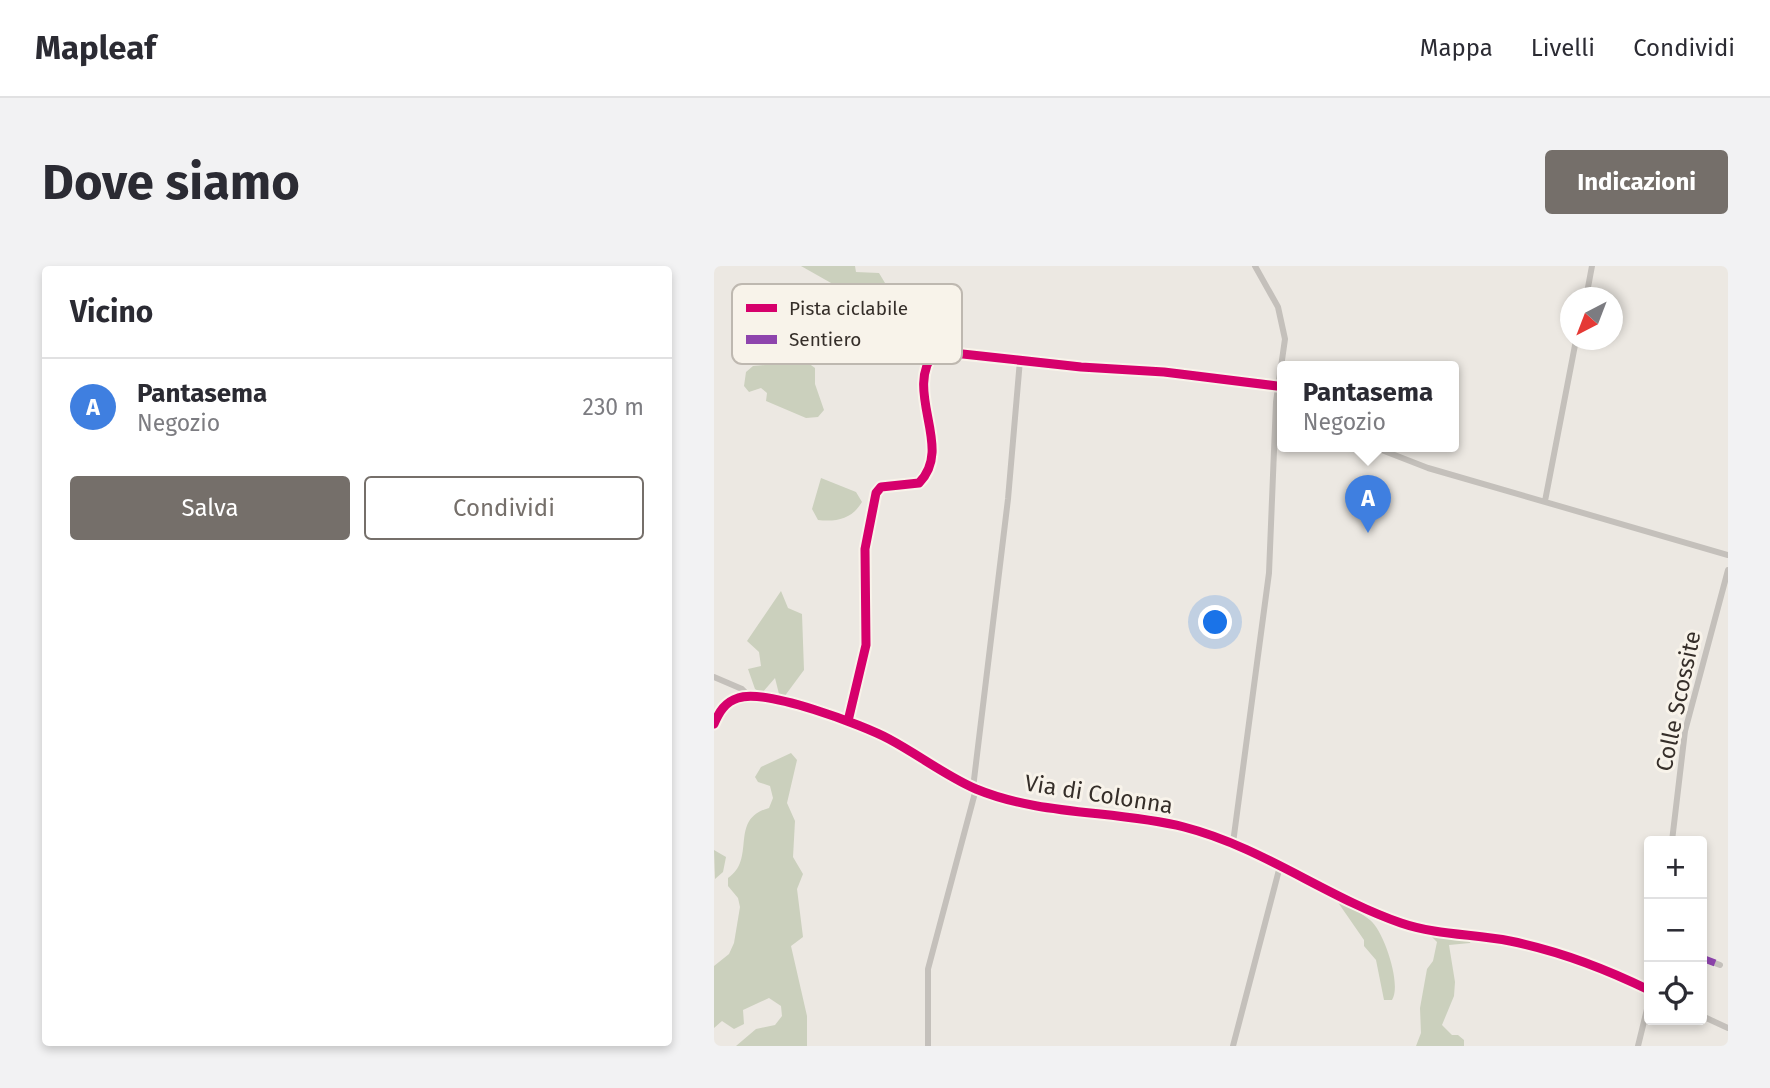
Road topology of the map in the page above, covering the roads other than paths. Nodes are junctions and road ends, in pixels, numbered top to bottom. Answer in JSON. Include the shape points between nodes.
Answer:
{"nodes":[{"id":1,"x":1255,"y":266,"type":"edge"},
{"id":2,"x":1592,"y":266,"type":"edge"},
{"id":3,"x":1588,"y":287,"type":"edge"},
{"id":4,"x":1574,"y":350,"type":"edge"},
{"id":5,"x":962,"y":353,"type":"edge"},
{"id":6,"x":1020,"y":360,"type":"junction"},
{"id":7,"x":1280,"y":361,"type":"edge"},
{"id":8,"x":930,"y":364,"type":"edge"},
{"id":9,"x":1277,"y":386,"type":"edge"},
{"id":10,"x":1277,"y":437,"type":"edge"},
{"id":11,"x":1386,"y":452,"type":"edge"},
{"id":12,"x":1545,"y":501,"type":"junction"},
{"id":13,"x":1728,"y":555,"type":"edge"},
{"id":14,"x":1728,"y":570,"type":"edge"},
{"id":15,"x":714,"y":677,"type":"edge"},
{"id":16,"x":749,"y":696,"type":"junction"},
{"id":17,"x":848,"y":720,"type":"junction"},
{"id":18,"x":714,"y":724,"type":"edge"},
{"id":19,"x":974,"y":788,"type":"junction"},
{"id":20,"x":1673,"y":836,"type":"edge"},
{"id":21,"x":1233,"y":843,"type":"junction"},
{"id":22,"x":1280,"y":866,"type":"junction"},
{"id":23,"x":1707,"y":960,"type":"edge"},
{"id":24,"x":1720,"y":965,"type":"dead end"},
{"id":25,"x":1644,"y":988,"type":"edge"},
{"id":26,"x":1707,"y":1018,"type":"edge"},
{"id":27,"x":1644,"y":1021,"type":"edge"},
{"id":28,"x":1728,"y":1028,"type":"edge"},
{"id":29,"x":928,"y":1046,"type":"edge"},
{"id":30,"x":1233,"y":1046,"type":"edge"},
{"id":31,"x":1638,"y":1046,"type":"edge"}],
"edges":[{"from":1,"to":7,"type":"street","via":[[1284,325]]},
{"from":2,"to":3,"type":"street"},
{"from":4,"to":12,"type":"street"},
{"from":5,"to":6,"type":"street"},
{"from":6,"to":9,"type":"street"},
{"from":6,"to":19,"type":"street"},
{"from":8,"to":17,"type":"street","via":[[924,399],[933,458],[919,483],[881,487],[876,493],[865,548],[866,642]]},
{"from":10,"to":21,"type":"street","via":[[1269,573]]},
{"from":11,"to":12,"type":"street"},
{"from":12,"to":13,"type":"street"},
{"from":14,"to":20,"type":"street","name":"Colle Scossite","via":[[1685,731]]},
{"from":15,"to":16,"type":"street","name":"Via di Colonna"},
{"from":16,"to":17,"type":"street","name":"Via di Colonna"},
{"from":16,"to":18,"type":"street","via":[[727,704]]},
{"from":17,"to":19,"type":"street","name":"Via di Colonna"},
{"from":19,"to":21,"type":"street","name":"Via di Colonna","via":[[1033,804],[1156,821]]},
{"from":19,"to":29,"type":"street","via":[[928,969]]},
{"from":21,"to":22,"type":"street","name":"Via di Colonna"},
{"from":22,"to":25,"type":"street","name":"Via di Colonna","via":[[1406,925],[1538,947],[1592,963]]},
{"from":22,"to":30,"type":"street"},
{"from":23,"to":24,"type":"street"},
{"from":26,"to":28,"type":"street"},
{"from":27,"to":31,"type":"street"}]}
